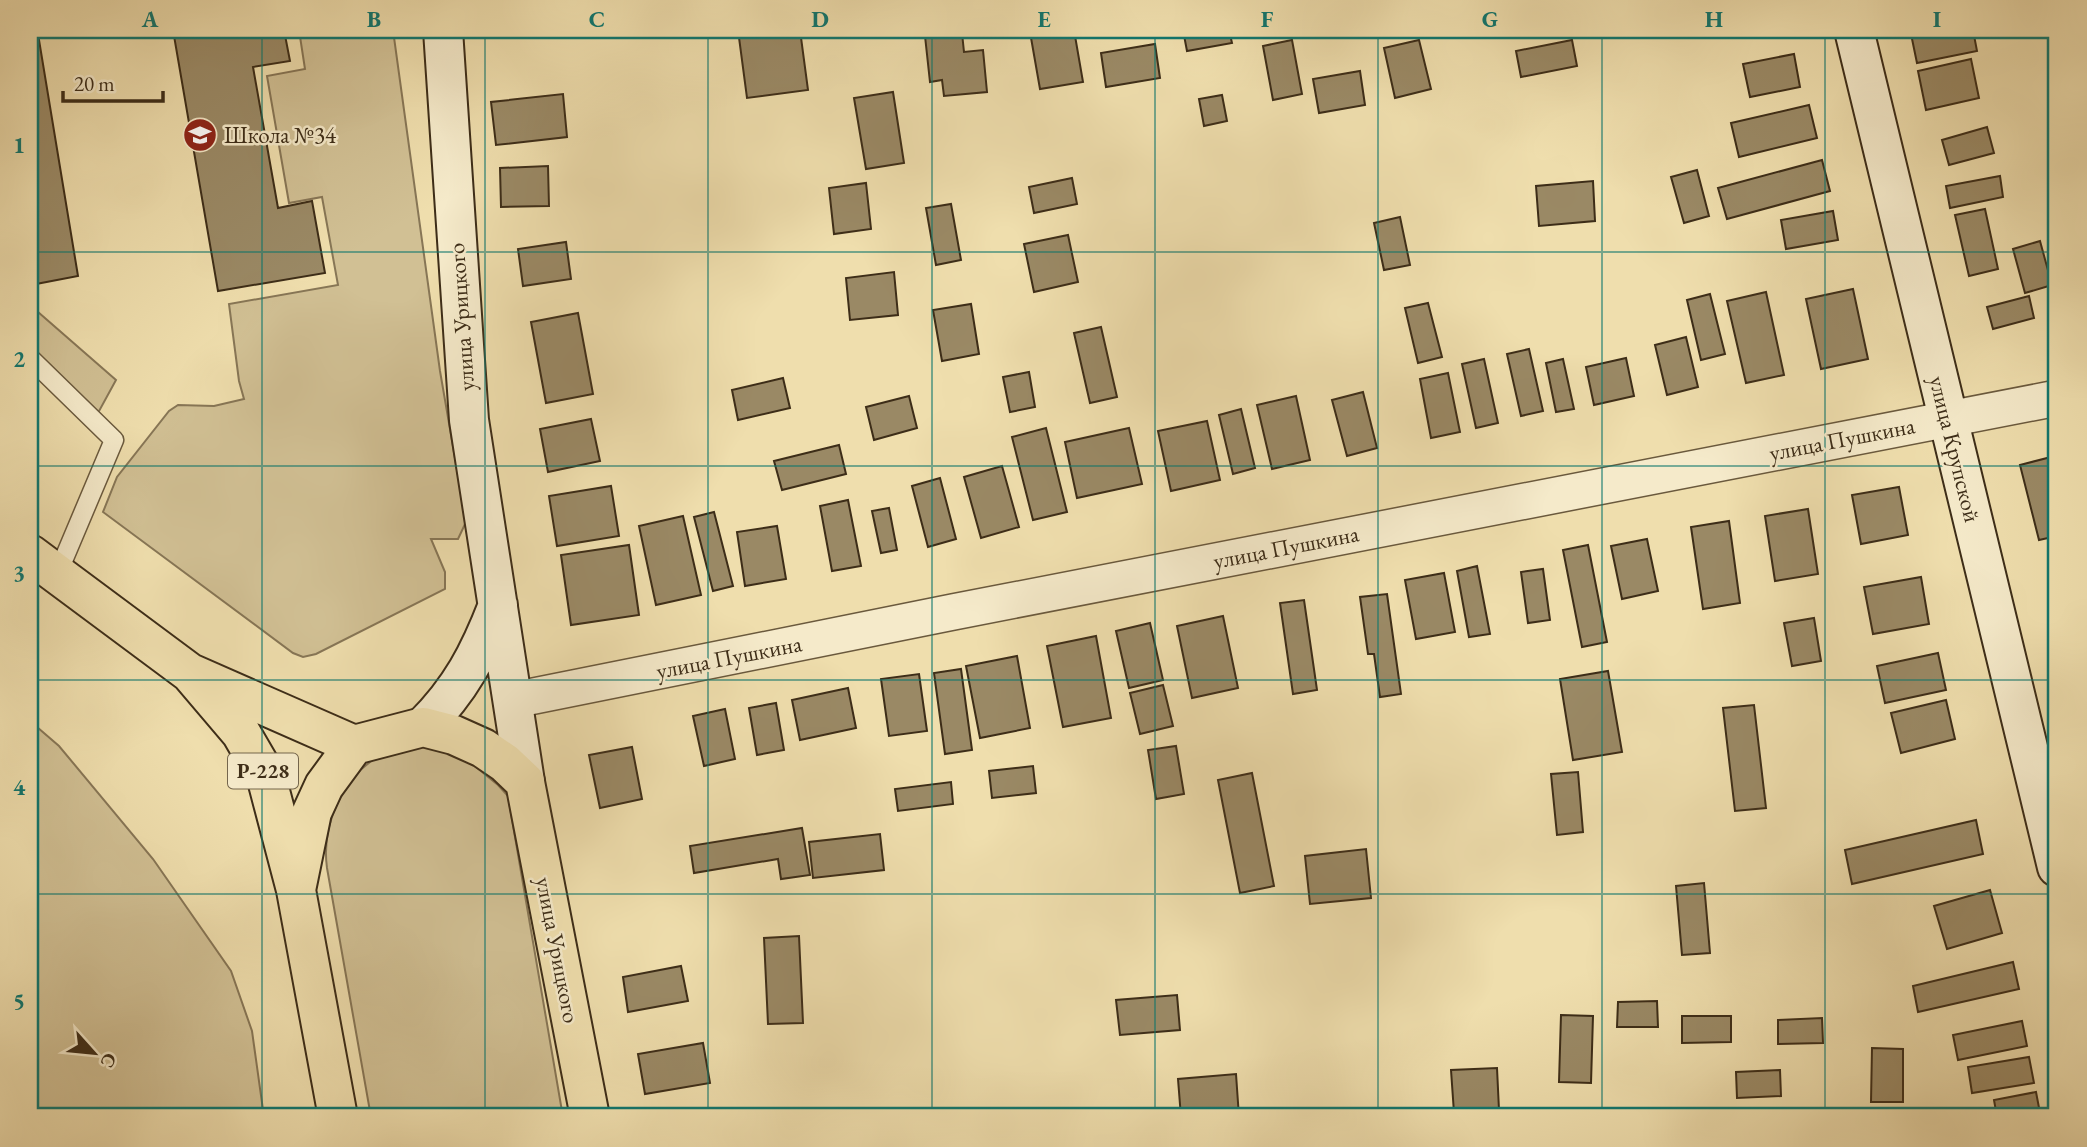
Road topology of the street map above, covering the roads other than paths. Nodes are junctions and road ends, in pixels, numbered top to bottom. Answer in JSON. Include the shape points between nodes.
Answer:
{"nodes":[{"id":1,"x":443,"y":30,"type":"edge"},
{"id":2,"x":1854,"y":30,"type":"edge"},
{"id":3,"x":30,"y":358,"type":"edge"},
{"id":4,"x":2057,"y":398,"type":"edge"},
{"id":5,"x":1947,"y":419,"type":"junction"},
{"id":6,"x":43,"y":565,"type":"edge"},
{"id":7,"x":499,"y":603,"type":"junction"},
{"id":8,"x":190,"y":673,"type":"junction"},
{"id":9,"x":514,"y":700,"type":"junction"},
{"id":10,"x":423,"y":727,"type":"junction"},
{"id":11,"x":354,"y":745,"type":"junction"},
{"id":12,"x":526,"y":782,"type":"junction"},
{"id":13,"x":2057,"y":867,"type":"edge"},
{"id":14,"x":296,"y":890,"type":"junction"},
{"id":15,"x":338,"y":1117,"type":"edge"},
{"id":16,"x":590,"y":1117,"type":"edge"}],
"edges":[{"from":1,"to":7,"type":"main road","name":"улица Урицкого","via":[[468,408]]},
{"from":2,"to":5,"type":"main road","name":"улица Крупской"},
{"from":3,"to":6,"type":"lane","via":[[114,440]]},
{"from":4,"to":5,"type":"street","name":"улица Пушкина"},
{"from":5,"to":9,"type":"street","name":"улица Пушкина"},
{"from":5,"to":13,"type":"main road","name":"улица Крупской"},
{"from":6,"to":8,"type":"main road","number":"Р-228"},
{"from":7,"to":9,"type":"main road","name":"улица Урицкого"},
{"from":7,"to":10,"type":"main road","via":[[465,678]]},
{"from":8,"to":11,"type":"main road"},
{"from":8,"to":14,"type":"main road","number":"Р-228","via":[[241,733],[266,776]]},
{"from":9,"to":12,"type":"main road","name":"улица Урицкого"},
{"from":10,"to":11,"type":"main road"},
{"from":10,"to":12,"type":"main road","via":[[483,748]]},
{"from":11,"to":14,"type":"main road","via":[[324,786],[312,813]]},
{"from":12,"to":16,"type":"main road","name":"улица Урицкого"},
{"from":14,"to":15,"type":"main road"}]}
